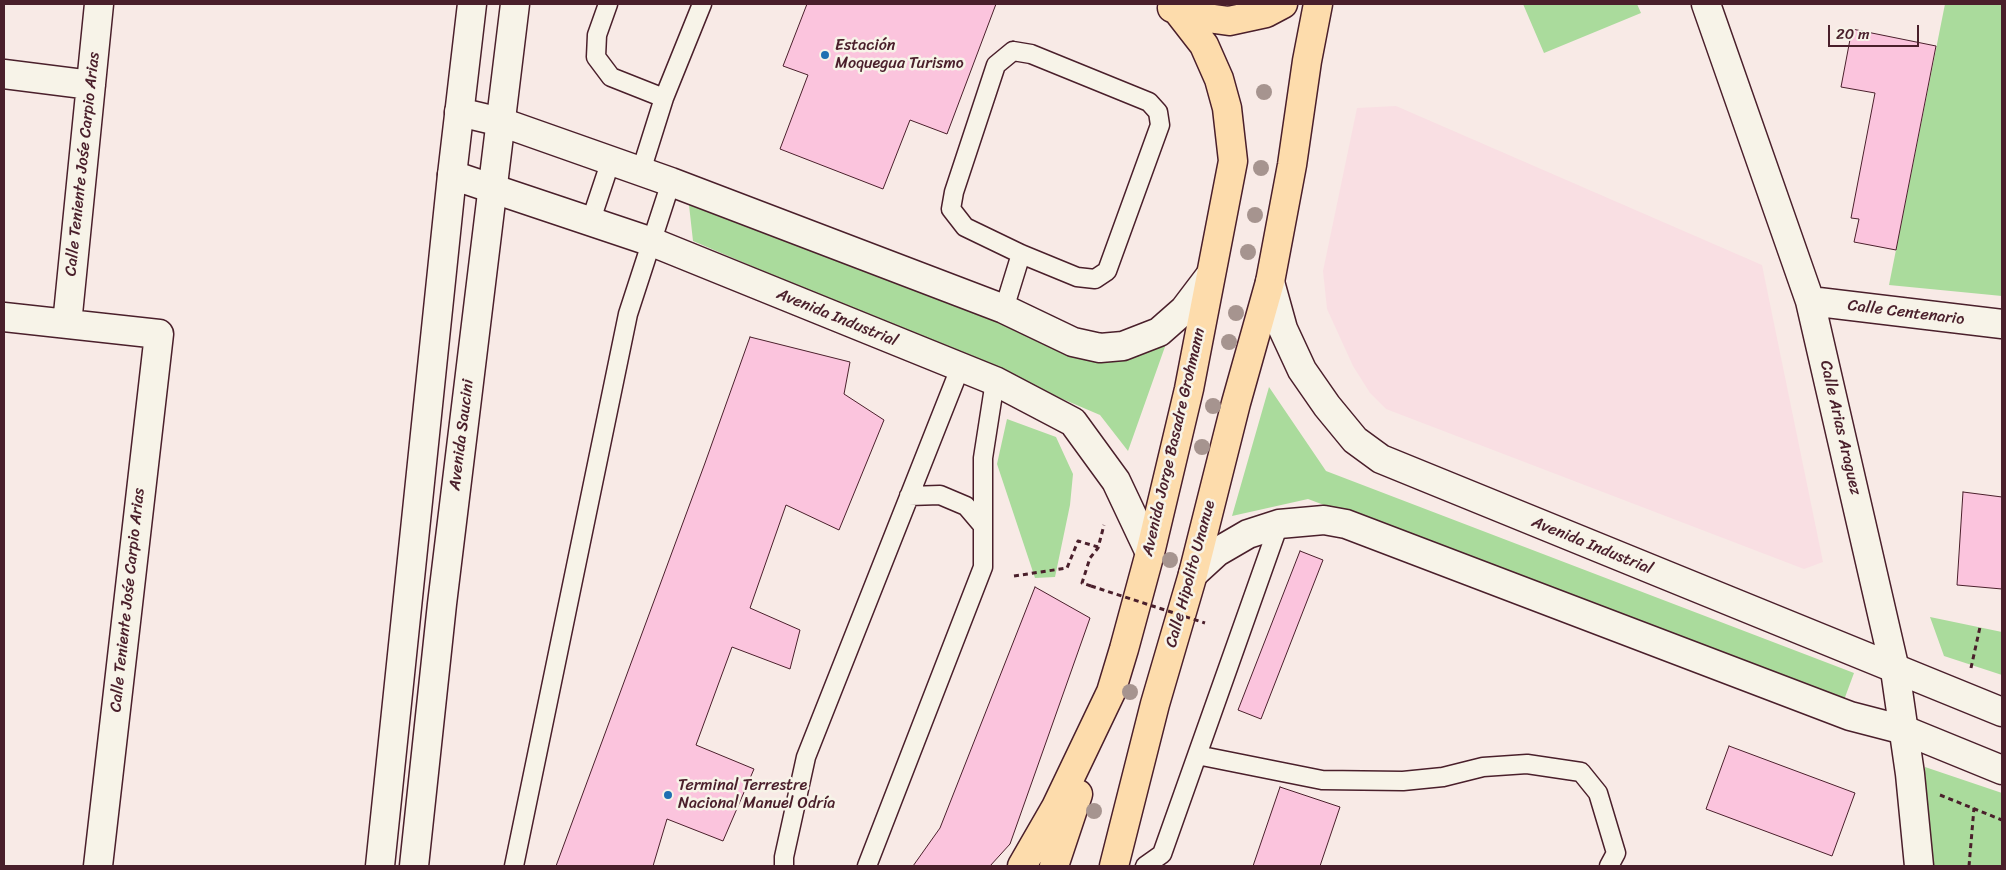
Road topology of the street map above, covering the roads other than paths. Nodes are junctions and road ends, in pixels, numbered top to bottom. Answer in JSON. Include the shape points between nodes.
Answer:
{"nodes":[{"id":1,"x":99,"y":4,"type":"edge"},
{"id":2,"x":472,"y":4,"type":"edge"},
{"id":3,"x":515,"y":4,"type":"edge"},
{"id":4,"x":608,"y":4,"type":"edge"},
{"id":5,"x":702,"y":4,"type":"edge"},
{"id":6,"x":1283,"y":4,"type":"edge"},
{"id":7,"x":1318,"y":4,"type":"edge"},
{"id":8,"x":1706,"y":4,"type":"edge"},
{"id":9,"x":1171,"y":7,"type":"edge"},
{"id":10,"x":4,"y":74,"type":"edge"},
{"id":11,"x":91,"y":85,"type":"junction"},
{"id":12,"x":664,"y":98,"type":"junction"},
{"id":13,"x":460,"y":112,"type":"junction"},
{"id":14,"x":501,"y":122,"type":"junction"},
{"id":15,"x":611,"y":160,"type":"junction"},
{"id":16,"x":640,"y":171,"type":"junction"},
{"id":17,"x":452,"y":175,"type":"junction"},
{"id":18,"x":671,"y":182,"type":"junction"},
{"id":19,"x":493,"y":187,"type":"junction"},
{"id":20,"x":591,"y":220,"type":"junction"},
{"id":21,"x":652,"y":242,"type":"junction"},
{"id":22,"x":1021,"y":254,"type":"junction"},
{"id":23,"x":1210,"y":277,"type":"junction"},
{"id":24,"x":1270,"y":282,"type":"junction"},
{"id":25,"x":1810,"y":301,"type":"junction"},
{"id":26,"x":1004,"y":309,"type":"junction"},
{"id":27,"x":4,"y":317,"type":"edge"},
{"id":28,"x":68,"y":324,"type":"junction"},
{"id":29,"x":2002,"y":324,"type":"edge"},
{"id":30,"x":960,"y":368,"type":"junction"},
{"id":31,"x":995,"y":381,"type":"junction"},
{"id":32,"x":910,"y":496,"type":"junction"},
{"id":33,"x":1279,"y":524,"type":"junction"},
{"id":34,"x":983,"y":526,"type":"junction"},
{"id":35,"x":1150,"y":553,"type":"junction"},
{"id":36,"x":1193,"y":574,"type":"junction"},
{"id":37,"x":408,"y":598,"type":"junction"},
{"id":38,"x":442,"y":604,"type":"junction"},
{"id":39,"x":1895,"y":670,"type":"junction"},
{"id":40,"x":400,"y":673,"type":"junction"},
{"id":41,"x":433,"y":677,"type":"junction"},
{"id":42,"x":1111,"y":692,"type":"junction"},
{"id":43,"x":2002,"y":712,"type":"edge"},
{"id":44,"x":1904,"y":730,"type":"junction"},
{"id":45,"x":1197,"y":755,"type":"junction"},
{"id":46,"x":2002,"y":770,"type":"edge"},
{"id":47,"x":98,"y":866,"type":"edge"},
{"id":48,"x":380,"y":866,"type":"edge"},
{"id":49,"x":414,"y":866,"type":"edge"},
{"id":50,"x":514,"y":866,"type":"edge"},
{"id":51,"x":784,"y":866,"type":"edge"},
{"id":52,"x":867,"y":866,"type":"edge"},
{"id":53,"x":1022,"y":866,"type":"edge"},
{"id":54,"x":1054,"y":866,"type":"edge"},
{"id":55,"x":1114,"y":866,"type":"edge"},
{"id":56,"x":1145,"y":866,"type":"edge"},
{"id":57,"x":1609,"y":866,"type":"edge"},
{"id":58,"x":1919,"y":866,"type":"edge"}],
"edges":[{"from":1,"to":11,"type":"street","name":"Calle Teniente Jośe Carpio Arias"},
{"from":2,"to":13,"type":"street"},
{"from":3,"to":14,"type":"street","name":"Avenida Saucini"},
{"from":4,"to":12,"type":"lane","via":[[597,35],[596,57],[611,77]]},
{"from":5,"to":12,"type":"lane"},
{"from":6,"to":9,"type":"highway","via":[[1266,13],[1229,21],[1193,16]]},
{"from":7,"to":24,"type":"highway"},
{"from":8,"to":25,"type":"street","name":"Calle Arias Araguez"},
{"from":9,"to":23,"type":"highway","name":"Avenida Jorge Basadre Grohmann","via":[[1204,45],[1227,108],[1233,161]]},
{"from":10,"to":11,"type":"street"},
{"from":11,"to":28,"type":"street","name":"Calle Teniente Jośe Carpio Arias"},
{"from":12,"to":16,"type":"lane"},
{"from":13,"to":14,"type":"street"},
{"from":13,"to":17,"type":"street"},
{"from":14,"to":15,"type":"street"},
{"from":14,"to":19,"type":"street","name":"Avenida Saucini"},
{"from":15,"to":16,"type":"street"},
{"from":15,"to":20,"type":"lane"},
{"from":16,"to":18,"type":"street"},
{"from":17,"to":19,"type":"street","name":"Avenida Industrial"},
{"from":17,"to":37,"type":"street"},
{"from":18,"to":21,"type":"lane"},
{"from":18,"to":26,"type":"street"},
{"from":19,"to":20,"type":"street","name":"Avenida Industrial"},
{"from":19,"to":38,"type":"street","name":"Avenida Saucini"},
{"from":20,"to":21,"type":"street","name":"Avenida Industrial"},
{"from":21,"to":30,"type":"street","name":"Avenida Industrial"},
{"from":21,"to":50,"type":"lane","via":[[628,314]]},
{"from":22,"to":22,"type":"lane","via":[[1078,276],[1095,279],[1107,271],[1160,125],[1158,112],[1149,102],[1030,54],[1014,51],[996,65],[951,210],[964,227]]},
{"from":22,"to":26,"type":"lane"},
{"from":23,"to":26,"type":"street","via":[[1184,310],[1159,332],[1124,346],[1100,348],[1073,342]]},
{"from":23,"to":35,"type":"highway","name":"Avenida Jorge Basadre Grohmann","via":[[1189,389]]},
{"from":24,"to":36,"type":"highway","name":"Calle Hipolito Unanue"},
{"from":24,"to":39,"type":"street","name":"Avenida Industrial","via":[[1283,330],[1302,370],[1356,440],[1381,459]]},
{"from":25,"to":29,"type":"street","name":"Calle Centenario"},
{"from":25,"to":39,"type":"street","name":"Calle Arias Araguez"},
{"from":27,"to":28,"type":"street"},
{"from":28,"to":47,"type":"street","name":"Calle Teniente Jośe Carpio Arias","via":[[159,334]]},
{"from":30,"to":31,"type":"street","name":"Avenida Industrial"},
{"from":30,"to":32,"type":"lane"},
{"from":31,"to":34,"type":"lane","via":[[983,458]]},
{"from":31,"to":35,"type":"street","name":"Avenida Industrial","via":[[1073,422],[1116,481]]},
{"from":32,"to":34,"type":"lane","via":[[940,495],[966,506]]},
{"from":32,"to":51,"type":"lane","via":[[806,757]]},
{"from":33,"to":36,"type":"street","via":[[1248,534],[1218,552]]},
{"from":33,"to":44,"type":"street","via":[[1324,520],[1346,524],[1850,716]]},
{"from":33,"to":45,"type":"lane"},
{"from":34,"to":52,"type":"lane","via":[[983,567]]},
{"from":35,"to":42,"type":"highway","name":"Avenida Jorge Basadre Grohmann"},
{"from":36,"to":55,"type":"highway","name":"Calle Hipolito Unanue","via":[[1155,704]]},
{"from":37,"to":38,"type":"street"},
{"from":37,"to":40,"type":"street"},
{"from":38,"to":41,"type":"street","name":"Avenida Saucini"},
{"from":39,"to":43,"type":"street","name":"Avenida Industrial"},
{"from":39,"to":44,"type":"street","name":"Calle Arias Araguez"},
{"from":40,"to":41,"type":"street"},
{"from":40,"to":48,"type":"street"},
{"from":41,"to":49,"type":"street","name":"Avenida Saucini"},
{"from":42,"to":53,"type":"highway","name":"Avenida Jorge Basadre Grohmann","via":[[1056,807]]},
{"from":42,"to":54,"type":"highway"},
{"from":44,"to":46,"type":"street"},
{"from":44,"to":58,"type":"street","name":"Calle Arias Araguez"},
{"from":45,"to":56,"type":"lane","via":[[1162,854]]},
{"from":45,"to":57,"type":"lane","via":[[1322,780],[1403,781],[1443,777],[1483,767],[1526,764],[1581,772],[1598,794],[1616,853]]}]}
